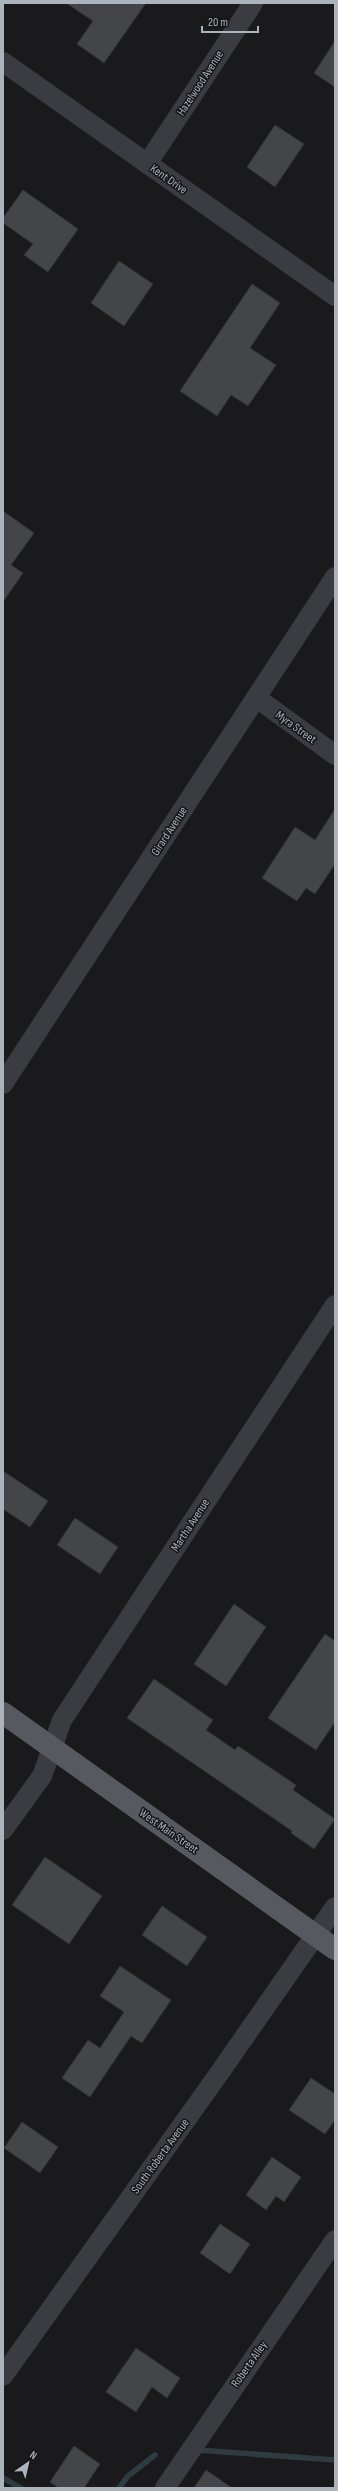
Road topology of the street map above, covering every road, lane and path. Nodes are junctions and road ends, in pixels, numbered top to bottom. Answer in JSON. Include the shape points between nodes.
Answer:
{"nodes":[{"id":1,"x":253,"y":3,"type":"edge"},
{"id":2,"x":3,"y":62,"type":"edge"},
{"id":3,"x":147,"y":164,"type":"junction"},
{"id":4,"x":335,"y":296,"type":"edge"},
{"id":5,"x":335,"y":577,"type":"edge"},
{"id":6,"x":256,"y":698,"type":"junction"},
{"id":7,"x":335,"y":755,"type":"edge"},
{"id":8,"x":3,"y":1084,"type":"edge"},
{"id":9,"x":335,"y":1305,"type":"edge"},
{"id":10,"x":3,"y":1713,"type":"edge"},
{"id":11,"x":52,"y":1748,"type":"junction"},
{"id":12,"x":3,"y":1830,"type":"edge"},
{"id":13,"x":335,"y":1907,"type":"edge"},
{"id":14,"x":316,"y":1935,"type":"junction"},
{"id":15,"x":335,"y":1949,"type":"edge"},
{"id":16,"x":335,"y":2240,"type":"edge"},
{"id":17,"x":3,"y":2376,"type":"edge"},
{"id":18,"x":164,"y":2488,"type":"edge"}],
"edges":[{"from":1,"to":3,"type":"street","name":"Hazelwood Avenue"},
{"from":2,"to":3,"type":"street","name":"Kent Drive"},
{"from":3,"to":4,"type":"street","name":"Kent Drive"},
{"from":5,"to":6,"type":"street","name":"Girard Avenue"},
{"from":6,"to":7,"type":"street","name":"Myra Street"},
{"from":6,"to":8,"type":"street","name":"Girard Avenue"},
{"from":9,"to":11,"type":"street","name":"Martha Avenue","via":[[62,1720]]},
{"from":10,"to":11,"type":"main road","name":"West Main Street"},
{"from":11,"to":12,"type":"street","name":"Martha Avenue","via":[[42,1776]]},
{"from":11,"to":14,"type":"main road","name":"West Main Street"},
{"from":13,"to":14,"type":"street","name":"South Roberta Avenue"},
{"from":14,"to":15,"type":"main road","name":"West Main Street"},
{"from":14,"to":17,"type":"street","name":"South Roberta Avenue"},
{"from":16,"to":18,"type":"street","name":"Roberta Alley"}]}
